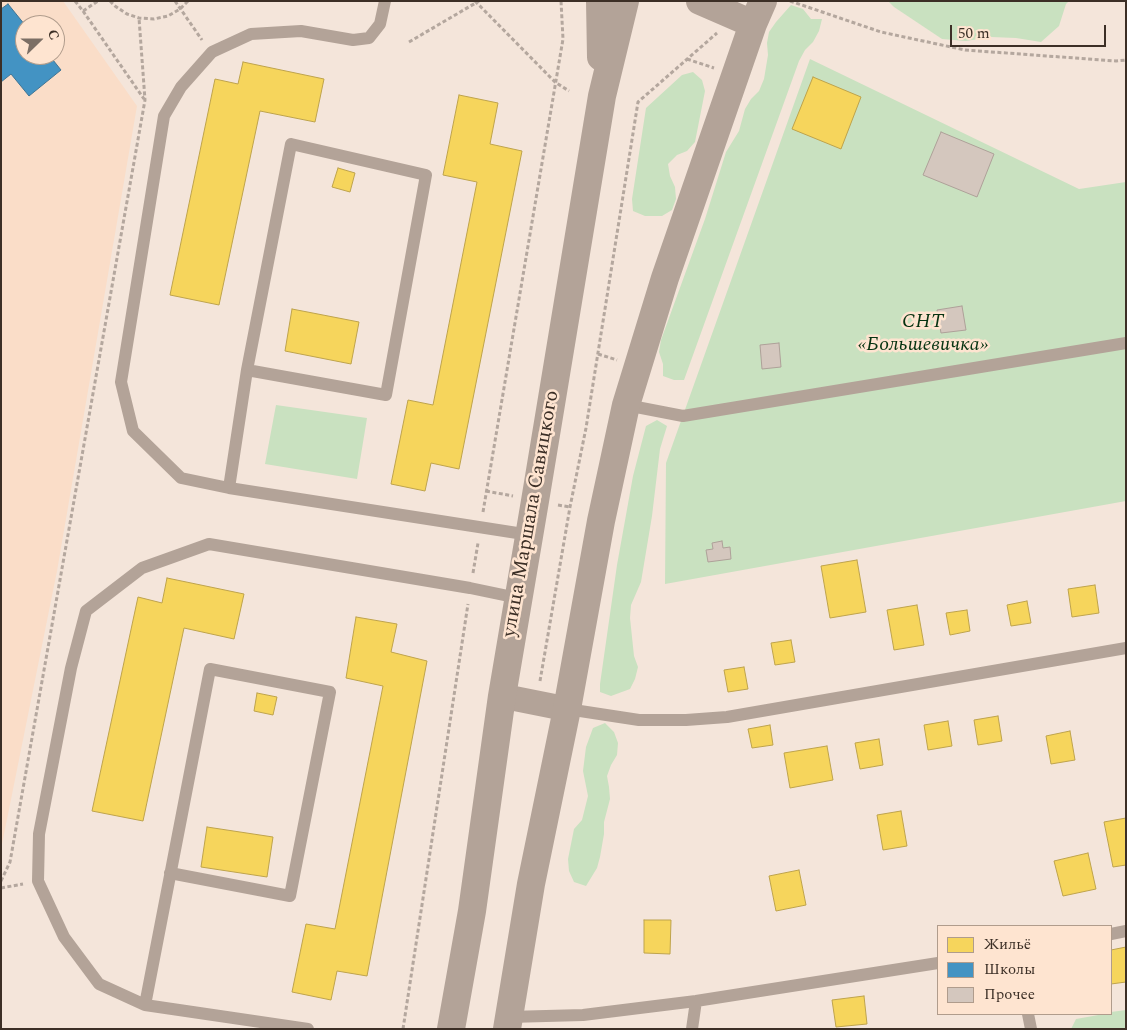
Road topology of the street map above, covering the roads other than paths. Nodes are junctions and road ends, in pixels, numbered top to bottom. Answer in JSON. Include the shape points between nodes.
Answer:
{"nodes":[{"id":1,"x":385,"y":1,"type":"edge"},
{"id":2,"x":600,"y":1,"type":"edge"},
{"id":3,"x":624,"y":1,"type":"edge"},
{"id":4,"x":700,"y":1,"type":"edge"},
{"id":5,"x":750,"y":14,"type":"edge"},
{"id":6,"x":602,"y":96,"type":"junction"},
{"id":7,"x":1126,"y":343,"type":"edge"},
{"id":8,"x":247,"y":370,"type":"junction"},
{"id":9,"x":626,"y":405,"type":"junction"},
{"id":10,"x":229,"y":488,"type":"junction"},
{"id":11,"x":530,"y":535,"type":"junction"},
{"id":12,"x":518,"y":598,"type":"junction"},
{"id":13,"x":1126,"y":648,"type":"edge"},
{"id":14,"x":502,"y":696,"type":"junction"},
{"id":15,"x":567,"y":709,"type":"junction"},
{"id":16,"x":170,"y":873,"type":"junction"},
{"id":17,"x":1126,"y":931,"type":"edge"},
{"id":18,"x":1112,"y":934,"type":"edge"},
{"id":19,"x":937,"y":963,"type":"edge"},
{"id":20,"x":696,"y":1001,"type":"junction"},
{"id":21,"x":145,"y":1005,"type":"junction"},
{"id":22,"x":1028,"y":1015,"type":"edge"},
{"id":23,"x":508,"y":1023,"type":"edge"},
{"id":24,"x":308,"y":1029,"type":"edge"},
{"id":25,"x":451,"y":1029,"type":"edge"},
{"id":26,"x":692,"y":1029,"type":"edge"},
{"id":27,"x":1031,"y":1029,"type":"edge"}],
"edges":[{"from":1,"to":10,"type":"lane","via":[[380,24],[370,38],[353,40],[300,31],[250,34],[212,52],[181,87],[164,116],[122,382],[133,431],[181,478]]},
{"from":2,"to":6,"type":"street"},
{"from":3,"to":6,"type":"street","name":"улица Маршала Савицкого"},
{"from":4,"to":5,"type":"street"},
{"from":5,"to":9,"type":"street"},
{"from":6,"to":11,"type":"street","name":"улица Маршала Савицкого"},
{"from":7,"to":9,"type":"lane","via":[[683,416]]},
{"from":8,"to":8,"type":"lane","via":[[386,395],[426,175],[291,144]]},
{"from":8,"to":10,"type":"lane"},
{"from":9,"to":15,"type":"street"},
{"from":10,"to":11,"type":"lane"},
{"from":11,"to":12,"type":"street","name":"улица Маршала Савицкого"},
{"from":12,"to":14,"type":"street","name":"улица Маршала Савицкого"},
{"from":12,"to":21,"type":"lane","via":[[209,544],[142,568],[86,611],[71,668],[39,834],[38,881],[64,937],[99,984]]},
{"from":13,"to":15,"type":"lane","via":[[717,718],[640,720]]},
{"from":14,"to":15,"type":"street"},
{"from":14,"to":25,"type":"street","name":"улица Маршала Савицкого","via":[[472,911]]},
{"from":15,"to":23,"type":"street","via":[[531,884]]},
{"from":16,"to":16,"type":"lane","via":[[210,669],[330,692],[290,896]]},
{"from":16,"to":21,"type":"lane"},
{"from":17,"to":18,"type":"lane"},
{"from":19,"to":20,"type":"lane"},
{"from":20,"to":23,"type":"lane"},
{"from":20,"to":26,"type":"lane"},
{"from":21,"to":24,"type":"lane"},
{"from":22,"to":27,"type":"lane"}]}
